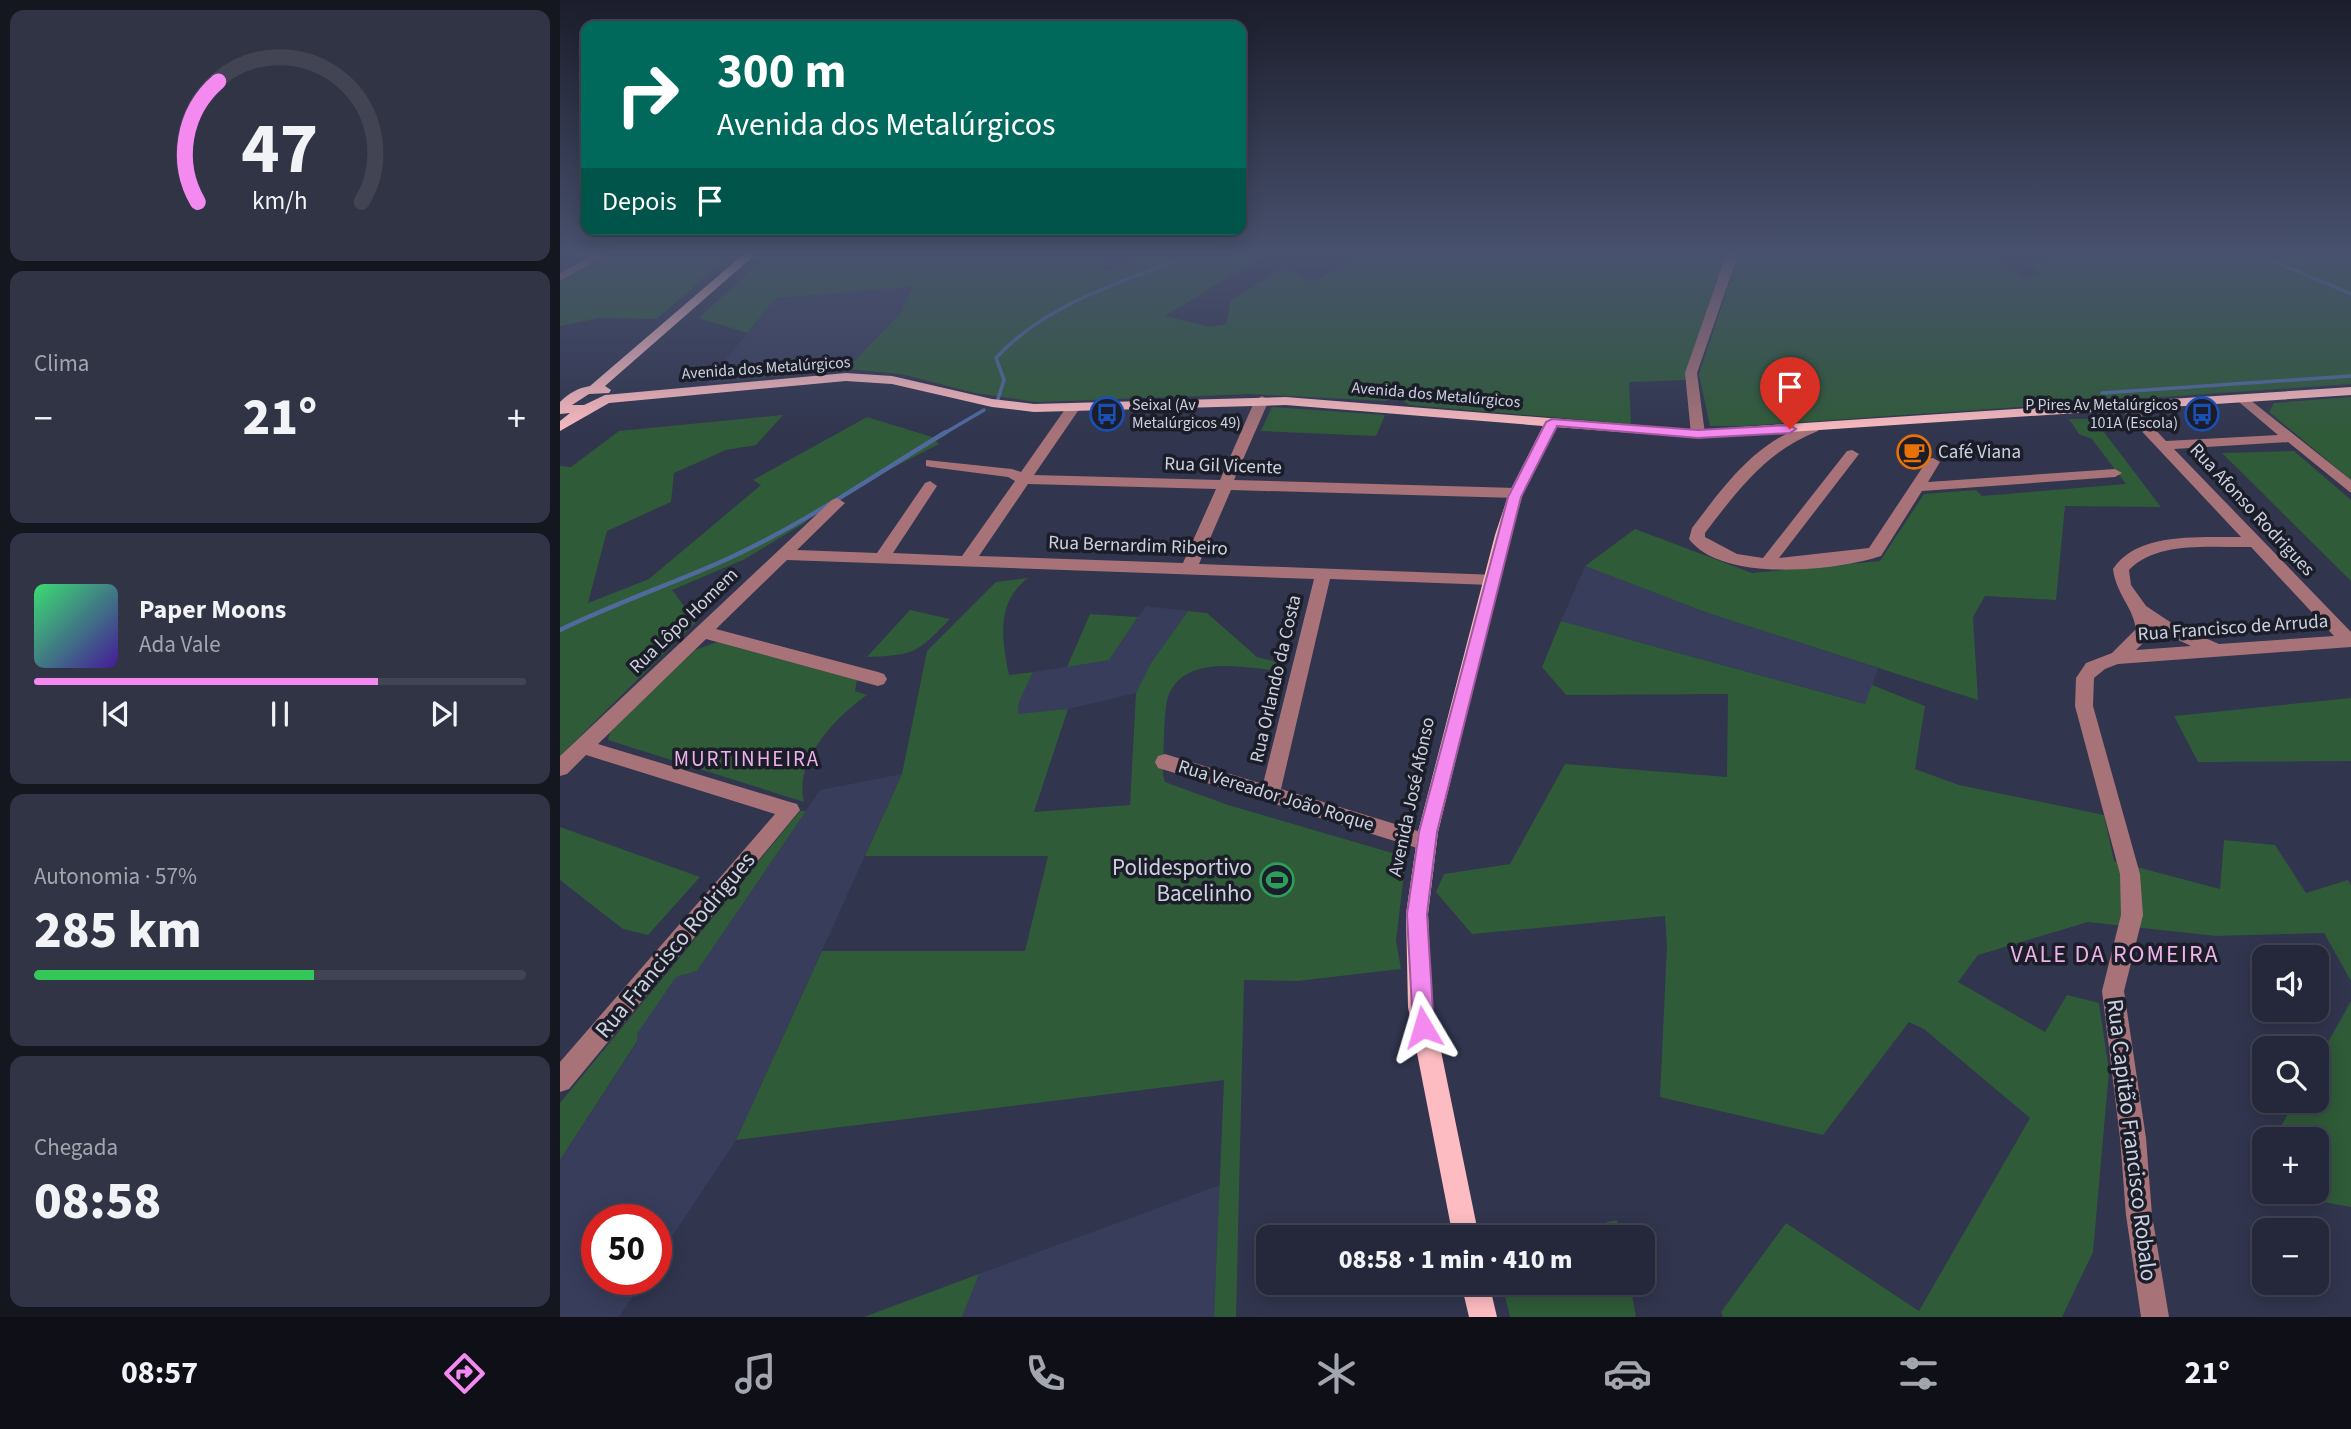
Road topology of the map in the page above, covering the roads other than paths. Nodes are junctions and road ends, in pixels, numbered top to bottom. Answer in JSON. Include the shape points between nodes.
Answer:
{"nodes":[{"id":1,"x":679,"y":313,"type":"edge"},
{"id":2,"x":680,"y":313,"type":"edge"},
{"id":3,"x":1711,"y":313,"type":"edge"},
{"id":4,"x":665,"y":327,"type":"junction"},
{"id":5,"x":594,"y":389,"type":"junction"},
{"id":6,"x":2351,"y":391,"type":"edge"},
{"id":7,"x":2244,"y":398,"type":"junction"},
{"id":8,"x":605,"y":399,"type":"junction"},
{"id":9,"x":1262,"y":400,"type":"junction"},
{"id":10,"x":563,"y":403,"type":"edge"},
{"id":11,"x":2126,"y":407,"type":"junction"},
{"id":12,"x":1073,"y":408,"type":"junction"},
{"id":13,"x":585,"y":409,"type":"junction"},
{"id":14,"x":1552,"y":422,"type":"junction"},
{"id":15,"x":560,"y":427,"type":"edge"},
{"id":16,"x":1813,"y":428,"type":"junction"},
{"id":17,"x":1767,"y":431,"type":"junction"},
{"id":18,"x":1698,"y":434,"type":"junction"},
{"id":19,"x":2291,"y":438,"type":"junction"},
{"id":20,"x":2164,"y":445,"type":"junction"},
{"id":21,"x":1762,"y":453,"type":"junction"},
{"id":22,"x":1853,"y":454,"type":"dead end"},
{"id":23,"x":1933,"y":462,"type":"dead end"},
{"id":24,"x":931,"y":463,"type":"dead end"},
{"id":25,"x":2115,"y":473,"type":"dead end"},
{"id":26,"x":1022,"y":479,"type":"junction"},
{"id":27,"x":1227,"y":485,"type":"junction"},
{"id":28,"x":930,"y":486,"type":"dead end"},
{"id":29,"x":1917,"y":487,"type":"junction"},
{"id":30,"x":2351,"y":488,"type":"edge"},
{"id":31,"x":1516,"y":493,"type":"junction"},
{"id":32,"x":837,"y":503,"type":"dead end"},
{"id":33,"x":2255,"y":541,"type":"junction"},
{"id":34,"x":784,"y":555,"type":"junction"},
{"id":35,"x":882,"y":558,"type":"junction"},
{"id":36,"x":967,"y":561,"type":"junction"},
{"id":37,"x":1768,"y":562,"type":"junction"},
{"id":38,"x":1189,"y":568,"type":"junction"},
{"id":39,"x":1322,"y":574,"type":"junction"},
{"id":40,"x":1491,"y":579,"type":"junction"},
{"id":41,"x":2142,"y":612,"type":"junction"},
{"id":42,"x":703,"y":632,"type":"junction"},
{"id":43,"x":2350,"y":641,"type":"edge"},
{"id":44,"x":2222,"y":649,"type":"junction"},
{"id":45,"x":2118,"y":658,"type":"junction"},
{"id":46,"x":878,"y":679,"type":"dead end"},
{"id":47,"x":583,"y":747,"type":"junction"},
{"id":48,"x":1165,"y":762,"type":"dead end"},
{"id":49,"x":560,"y":768,"type":"edge"},
{"id":50,"x":1270,"y":794,"type":"junction"},
{"id":51,"x":1427,"y":842,"type":"junction"},
{"id":52,"x":560,"y":1080,"type":"edge"},
{"id":53,"x":1464,"y":1225,"type":"edge"},
{"id":54,"x":1478,"y":1295,"type":"edge"},
{"id":55,"x":1483,"y":1317,"type":"edge"},
{"id":56,"x":2155,"y":1317,"type":"edge"}],
"edges":[{"from":1,"to":4,"type":"main road"},
{"from":2,"to":4,"type":"main road"},
{"from":3,"to":18,"type":"street","via":[[1691,373]]},
{"from":4,"to":5,"type":"main road"},
{"from":5,"to":8,"type":"main road","via":[[606,391]]},
{"from":5,"to":10,"type":"main road"},
{"from":6,"to":7,"type":"main road","name":"Avenida dos Metalúrgicos"},
{"from":7,"to":11,"type":"main road","name":"Avenida dos Metalúrgicos"},
{"from":7,"to":19,"type":"street"},
{"from":8,"to":12,"type":"main road","name":"Avenida dos Metalúrgicos","via":[[846,377],[892,380],[1013,406]]},
{"from":8,"to":13,"type":"main road"},
{"from":9,"to":12,"type":"main road","name":"Avenida dos Metalúrgicos"},
{"from":9,"to":14,"type":"main road","name":"Avenida dos Metalúrgicos"},
{"from":9,"to":27,"type":"street"},
{"from":10,"to":13,"type":"main road","via":[[570,410]]},
{"from":11,"to":16,"type":"main road","name":"Avenida dos Metalúrgicos"},
{"from":11,"to":20,"type":"street","name":"Rua Afonso Rodrigues"},
{"from":12,"to":26,"type":"street"},
{"from":13,"to":15,"type":"main road"},
{"from":14,"to":18,"type":"main road","name":"Avenida dos Metalúrgicos"},
{"from":14,"to":31,"type":"main road","name":"Avenida José Afonso"},
{"from":16,"to":17,"type":"main road","name":"Avenida dos Metalúrgicos"},
{"from":16,"to":21,"type":"street","via":[[1784,437]]},
{"from":17,"to":18,"type":"main road","name":"Avenida dos Metalúrgicos"},
{"from":17,"to":21,"type":"street"},
{"from":19,"to":20,"type":"street"},
{"from":19,"to":30,"type":"street"},
{"from":20,"to":33,"type":"street","name":"Rua Afonso Rodrigues"},
{"from":21,"to":37,"type":"street","via":[[1697,532],[1697,540],[1731,559]]},
{"from":22,"to":37,"type":"street"},
{"from":23,"to":29,"type":"street"},
{"from":24,"to":26,"type":"street","name":"Rua Gil Vicente","via":[[1012,473]]},
{"from":25,"to":29,"type":"street"},
{"from":26,"to":27,"type":"street","name":"Rua Gil Vicente"},
{"from":26,"to":36,"type":"street"},
{"from":27,"to":31,"type":"street","name":"Rua Gil Vicente"},
{"from":27,"to":38,"type":"street"},
{"from":28,"to":35,"type":"street"},
{"from":29,"to":37,"type":"street","via":[[1875,552],[1828,560]]},
{"from":31,"to":40,"type":"main road","name":"Avenida José Afonso"},
{"from":32,"to":34,"type":"street","name":"Rua Lôpo Homem"},
{"from":33,"to":41,"type":"street","via":[[2152,548],[2133,556],[2122,569],[2121,582]]},
{"from":33,"to":43,"type":"street","name":"Rua Afonso Rodrigues"},
{"from":34,"to":35,"type":"street","name":"Rua Bernardim Ribeiro"},
{"from":34,"to":42,"type":"street","name":"Rua Lôpo Homem"},
{"from":35,"to":36,"type":"street","name":"Rua Bernardim Ribeiro"},
{"from":36,"to":38,"type":"street","name":"Rua Bernardim Ribeiro"},
{"from":38,"to":39,"type":"street","name":"Rua Bernardim Ribeiro"},
{"from":39,"to":40,"type":"street","name":"Rua Bernardim Ribeiro"},
{"from":39,"to":50,"type":"street","name":"Rua Orlando da Costa"},
{"from":40,"to":51,"type":"main road","name":"Avenida José Afonso"},
{"from":41,"to":44,"type":"street","via":[[2175,632]]},
{"from":41,"to":45,"type":"street","via":[[2145,631]]},
{"from":42,"to":46,"type":"street"},
{"from":42,"to":47,"type":"street","name":"Rua Lôpo Homem"},
{"from":43,"to":44,"type":"street","name":"Rua Francisco de Arruda"},
{"from":44,"to":45,"type":"street","name":"Rua Francisco de Arruda"},
{"from":45,"to":56,"type":"street","name":"Rua Capitão Francisco Robalo","via":[[2097,663],[2086,672],[2083,688],[2093,744],[2130,874],[2132,915],[2113,991]]},
{"from":47,"to":49,"type":"street","name":"Rua Lôpo Homem"},
{"from":47,"to":52,"type":"street","name":"Rua Francisco Rodrigues","via":[[790,810]]},
{"from":48,"to":50,"type":"street","name":"Rua Vereador João Roque"},
{"from":50,"to":51,"type":"street","name":"Rua Vereador João Roque"},
{"from":51,"to":53,"type":"main road","name":"Avenida José Afonso","via":[[1417,914],[1420,1007]]},
{"from":54,"to":55,"type":"main road"}]}
